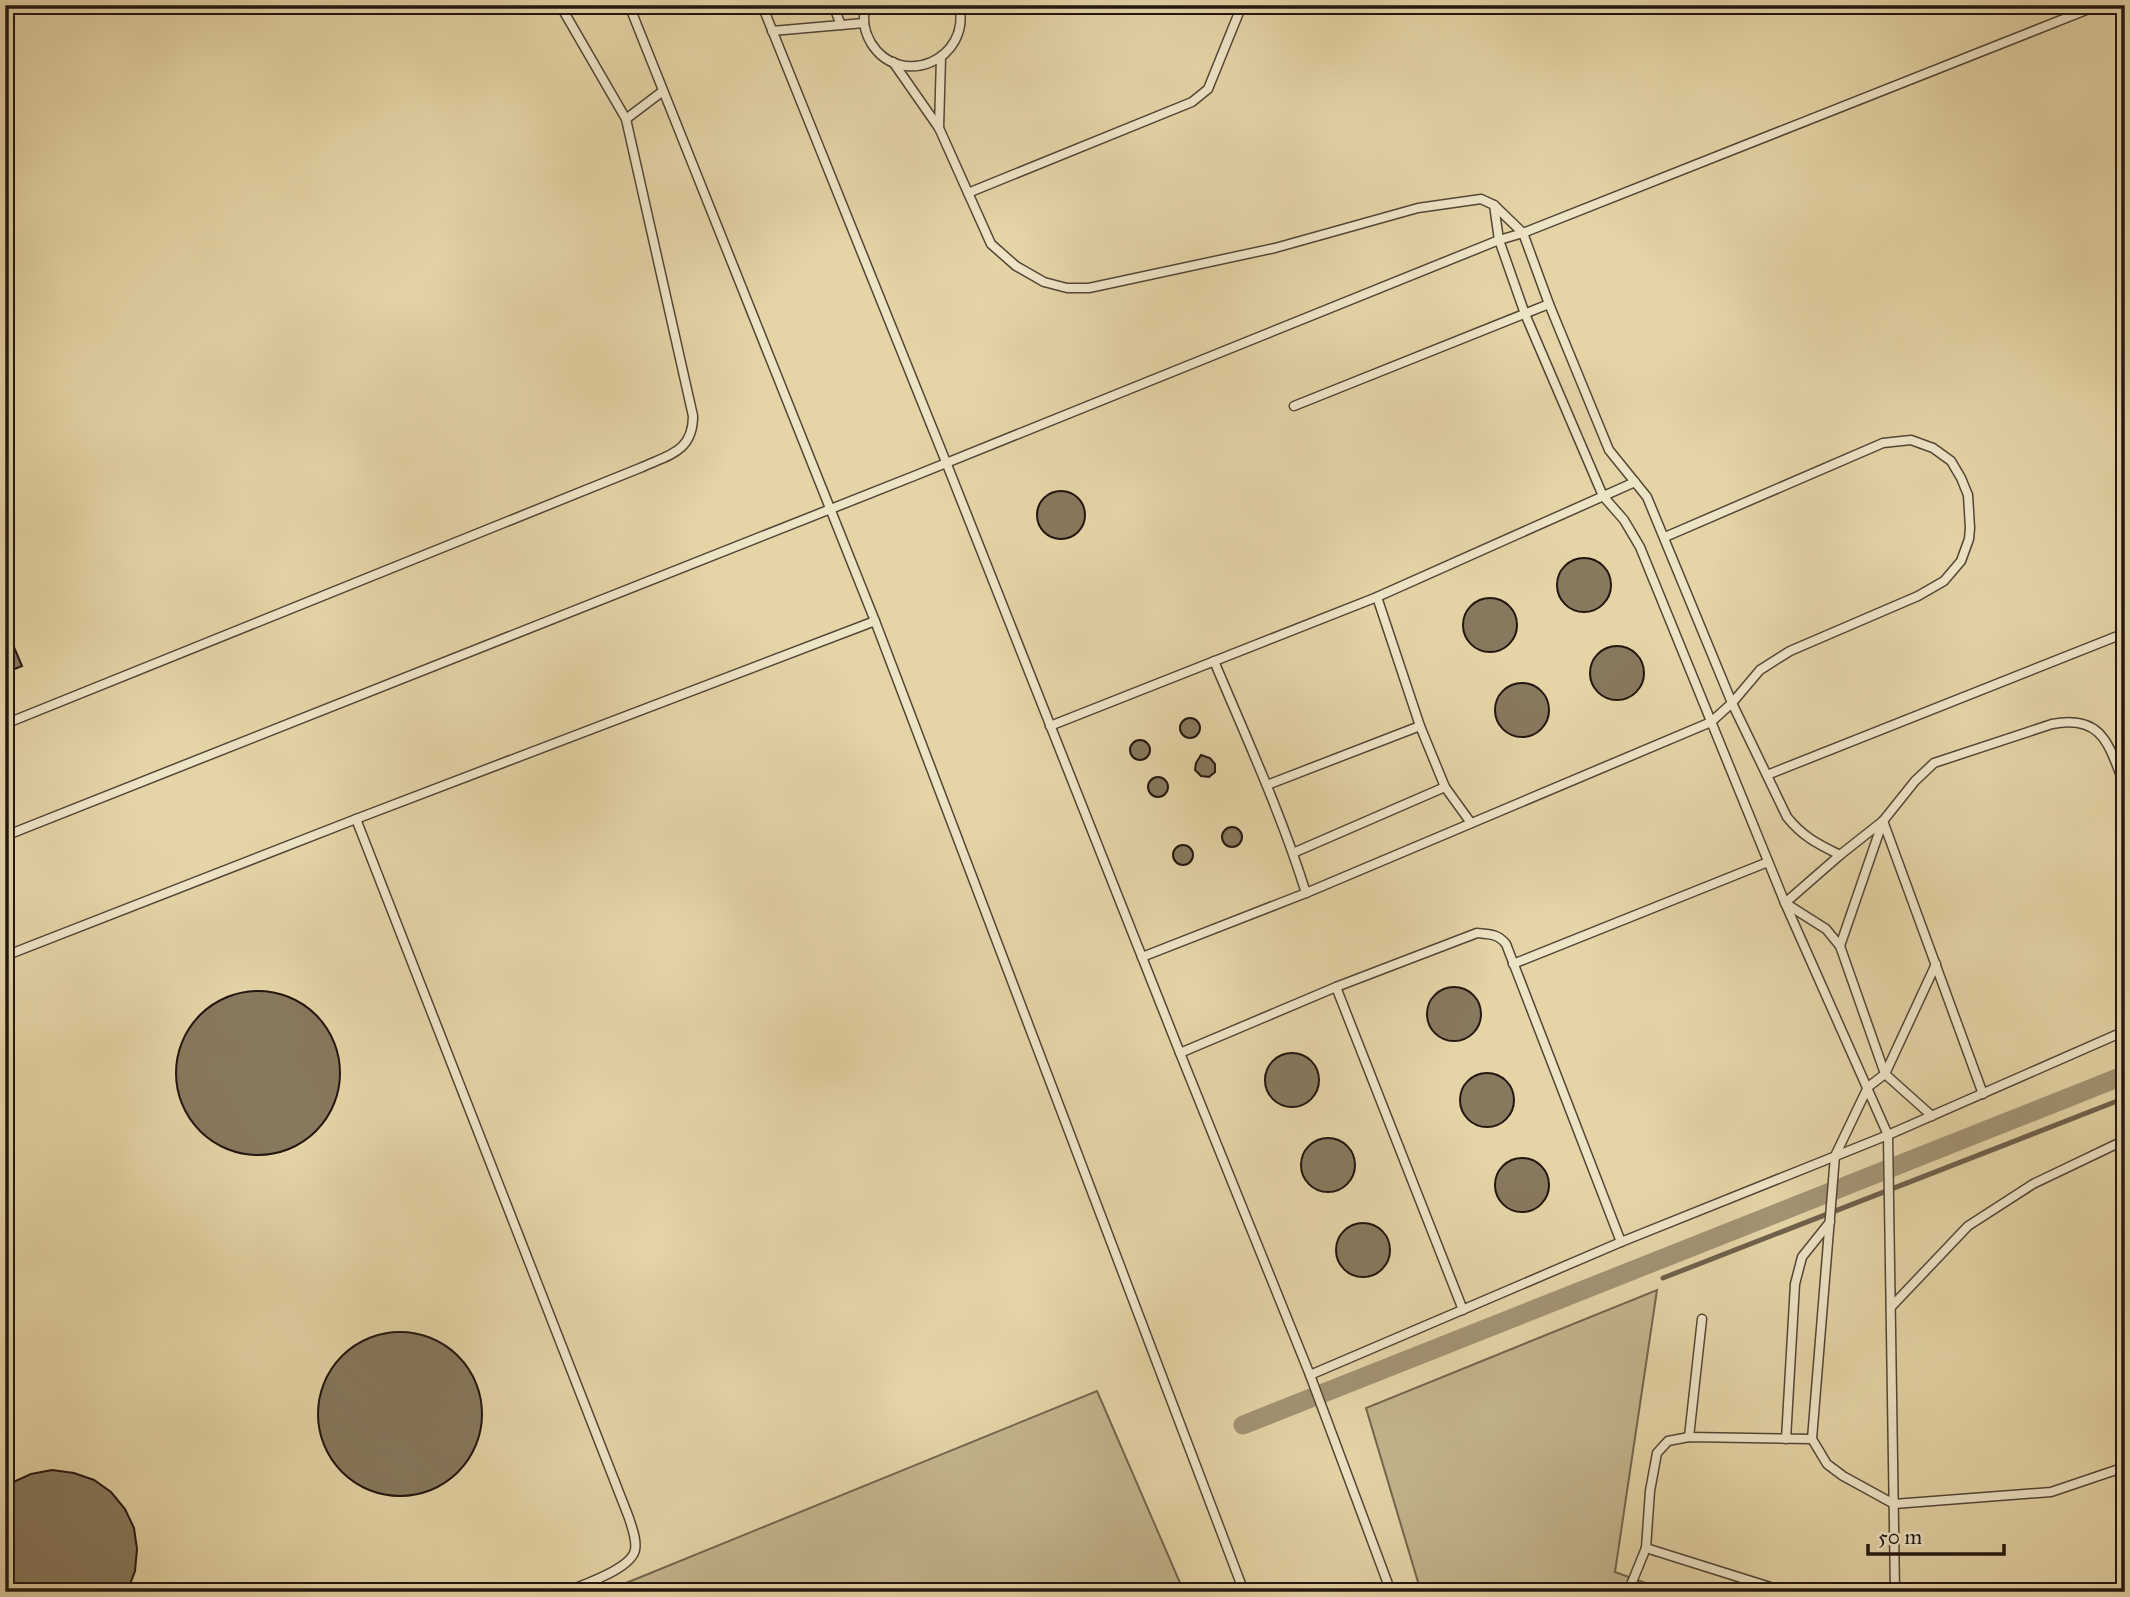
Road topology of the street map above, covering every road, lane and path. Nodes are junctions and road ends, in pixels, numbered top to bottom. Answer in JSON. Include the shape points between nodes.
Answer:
{"nodes":[{"id":1,"x":560,"y":5,"type":"edge"},
{"id":2,"x":629,"y":5,"type":"edge"},
{"id":3,"x":762,"y":5,"type":"edge"},
{"id":4,"x":833,"y":5,"type":"edge"},
{"id":5,"x":866,"y":5,"type":"edge"},
{"id":6,"x":959,"y":5,"type":"edge"},
{"id":7,"x":1242,"y":5,"type":"edge"},
{"id":8,"x":2099,"y":5,"type":"edge"},
{"id":9,"x":864,"y":23,"type":"junction"},
{"id":10,"x":841,"y":25,"type":"junction"},
{"id":11,"x":772,"y":31,"type":"junction"},
{"id":12,"x":941,"y":57,"type":"junction"},
{"id":13,"x":892,"y":62,"type":"junction"},
{"id":14,"x":663,"y":91,"type":"junction"},
{"id":15,"x":626,"y":119,"type":"junction"},
{"id":16,"x":939,"y":128,"type":"junction"},
{"id":17,"x":968,"y":193,"type":"junction"},
{"id":18,"x":1494,"y":205,"type":"junction"},
{"id":19,"x":1523,"y":233,"type":"junction"},
{"id":20,"x":1499,"y":240,"type":"junction"},
{"id":21,"x":1549,"y":304,"type":"junction"},
{"id":22,"x":1525,"y":314,"type":"junction"},
{"id":23,"x":1294,"y":406,"type":"dead end"},
{"id":24,"x":946,"y":462,"type":"junction"},
{"id":25,"x":1635,"y":482,"type":"junction"},
{"id":26,"x":1603,"y":496,"type":"junction"},
{"id":27,"x":829,"y":509,"type":"junction"},
{"id":28,"x":1665,"y":537,"type":"junction"},
{"id":29,"x":1377,"y":597,"type":"junction"},
{"id":30,"x":875,"y":621,"type":"junction"},
{"id":31,"x":2125,"y":633,"type":"edge"},
{"id":32,"x":1214,"y":661,"type":"junction"},
{"id":33,"x":1732,"y":703,"type":"junction"},
{"id":34,"x":1712,"y":722,"type":"junction"},
{"id":35,"x":5,"y":723,"type":"edge"},
{"id":36,"x":1050,"y":726,"type":"junction"},
{"id":37,"x":1420,"y":726,"type":"junction"},
{"id":38,"x":1766,"y":775,"type":"junction"},
{"id":39,"x":1267,"y":785,"type":"junction"},
{"id":40,"x":2125,"y":786,"type":"edge"},
{"id":41,"x":1445,"y":787,"type":"junction"},
{"id":42,"x":356,"y":819,"type":"junction"},
{"id":43,"x":1883,"y":821,"type":"junction"},
{"id":44,"x":1472,"y":822,"type":"junction"},
{"id":45,"x":5,"y":836,"type":"edge"},
{"id":46,"x":1293,"y":853,"type":"junction"},
{"id":47,"x":1840,"y":855,"type":"junction"},
{"id":48,"x":1768,"y":862,"type":"junction"},
{"id":49,"x":1306,"y":893,"type":"junction"},
{"id":50,"x":1786,"y":903,"type":"junction"},
{"id":51,"x":1840,"y":946,"type":"junction"},
{"id":52,"x":5,"y":956,"type":"edge"},
{"id":53,"x":1142,"y":957,"type":"junction"},
{"id":54,"x":1513,"y":964,"type":"junction"},
{"id":55,"x":1936,"y":964,"type":"junction"},
{"id":56,"x":1336,"y":987,"type":"junction"},
{"id":57,"x":2125,"y":1031,"type":"edge"},
{"id":58,"x":1180,"y":1054,"type":"junction"},
{"id":59,"x":1885,"y":1074,"type":"junction"},
{"id":60,"x":1868,"y":1087,"type":"junction"},
{"id":61,"x":1983,"y":1094,"type":"junction"},
{"id":62,"x":1932,"y":1116,"type":"junction"},
{"id":63,"x":1888,"y":1135,"type":"junction"},
{"id":64,"x":2125,"y":1140,"type":"edge"},
{"id":65,"x":1835,"y":1156,"type":"junction"},
{"id":66,"x":1830,"y":1222,"type":"junction"},
{"id":67,"x":1621,"y":1242,"type":"junction"},
{"id":68,"x":1891,"y":1307,"type":"junction"},
{"id":69,"x":1463,"y":1310,"type":"junction"},
{"id":70,"x":1702,"y":1319,"type":"dead end"},
{"id":71,"x":1310,"y":1375,"type":"junction"},
{"id":72,"x":1689,"y":1437,"type":"junction"},
{"id":73,"x":1786,"y":1439,"type":"junction"},
{"id":74,"x":1812,"y":1439,"type":"junction"},
{"id":75,"x":2125,"y":1467,"type":"edge"},
{"id":76,"x":1894,"y":1504,"type":"junction"},
{"id":77,"x":1646,"y":1548,"type":"junction"},
{"id":78,"x":566,"y":1592,"type":"edge"},
{"id":79,"x":1244,"y":1592,"type":"edge"},
{"id":80,"x":1391,"y":1592,"type":"edge"},
{"id":81,"x":1628,"y":1592,"type":"edge"},
{"id":82,"x":1786,"y":1592,"type":"edge"},
{"id":83,"x":1895,"y":1592,"type":"edge"}],
"edges":[{"from":1,"to":15,"type":"lane"},
{"from":2,"to":14,"type":"lane"},
{"from":3,"to":11,"type":"lane"},
{"from":4,"to":10,"type":"lane"},
{"from":5,"to":9,"type":"lane"},
{"from":6,"to":12,"type":"lane","via":[[957,38]]},
{"from":7,"to":17,"type":"lane","via":[[1208,89],[1200,97]]},
{"from":8,"to":19,"type":"lane"},
{"from":9,"to":10,"type":"lane"},
{"from":9,"to":13,"type":"lane","via":[[873,46]]},
{"from":10,"to":11,"type":"lane"},
{"from":11,"to":24,"type":"lane"},
{"from":12,"to":13,"type":"lane","via":[[918,66]]},
{"from":12,"to":16,"type":"lane"},
{"from":13,"to":16,"type":"lane"},
{"from":14,"to":15,"type":"lane"},
{"from":14,"to":27,"type":"lane"},
{"from":15,"to":35,"type":"lane","via":[[693,416],[687,443],[640,468]]},
{"from":16,"to":17,"type":"lane"},
{"from":17,"to":18,"type":"lane","via":[[990,244],[1016,266],[1044,282],[1067,288],[1089,288],[1275,248],[1418,208],[1480,199]]},
{"from":18,"to":19,"type":"lane"},
{"from":18,"to":20,"type":"lane"},
{"from":19,"to":20,"type":"lane"},
{"from":19,"to":21,"type":"lane"},
{"from":20,"to":22,"type":"lane"},
{"from":20,"to":24,"type":"lane"},
{"from":21,"to":22,"type":"lane"},
{"from":21,"to":25,"type":"lane","via":[[1609,450]]},
{"from":22,"to":23,"type":"lane"},
{"from":22,"to":26,"type":"lane"},
{"from":24,"to":27,"type":"lane"},
{"from":24,"to":36,"type":"lane"},
{"from":25,"to":26,"type":"lane"},
{"from":25,"to":28,"type":"lane"},
{"from":26,"to":29,"type":"lane"},
{"from":26,"to":34,"type":"lane","via":[[1640,547]]},
{"from":27,"to":30,"type":"lane"},
{"from":27,"to":45,"type":"lane"},
{"from":28,"to":33,"type":"lane"},
{"from":28,"to":33,"type":"lane","via":[[1883,443],[1911,440],[1933,448],[1951,461],[1968,495],[1969,539],[1961,561],[1944,581],[1790,651],[1760,670]]},
{"from":29,"to":32,"type":"lane"},
{"from":29,"to":37,"type":"lane"},
{"from":30,"to":42,"type":"lane"},
{"from":30,"to":79,"type":"lane"},
{"from":31,"to":38,"type":"lane"},
{"from":32,"to":36,"type":"lane"},
{"from":32,"to":39,"type":"lane"},
{"from":33,"to":34,"type":"lane"},
{"from":33,"to":38,"type":"lane"},
{"from":34,"to":44,"type":"lane"},
{"from":34,"to":48,"type":"lane"},
{"from":36,"to":53,"type":"lane"},
{"from":37,"to":39,"type":"lane"},
{"from":37,"to":41,"type":"lane"},
{"from":38,"to":47,"type":"lane","via":[[1799,832]]},
{"from":39,"to":46,"type":"lane"},
{"from":40,"to":43,"type":"lane","via":[[2103,735],[2093,727],[2065,721],[1934,763]]},
{"from":41,"to":44,"type":"lane"},
{"from":41,"to":46,"type":"lane"},
{"from":42,"to":52,"type":"lane"},
{"from":42,"to":78,"type":"lane","via":[[635,1537],[635,1551],[628,1563]]},
{"from":43,"to":47,"type":"lane"},
{"from":43,"to":51,"type":"lane"},
{"from":43,"to":55,"type":"lane"},
{"from":44,"to":49,"type":"lane"},
{"from":46,"to":49,"type":"lane"},
{"from":47,"to":50,"type":"lane"},
{"from":48,"to":50,"type":"lane"},
{"from":48,"to":54,"type":"lane"},
{"from":49,"to":53,"type":"lane"},
{"from":50,"to":51,"type":"lane","via":[[1826,929]]},
{"from":50,"to":60,"type":"lane"},
{"from":51,"to":59,"type":"lane"},
{"from":53,"to":58,"type":"lane"},
{"from":54,"to":56,"type":"lane","via":[[1501,938],[1478,933]]},
{"from":54,"to":67,"type":"lane"},
{"from":55,"to":59,"type":"lane"},
{"from":55,"to":61,"type":"lane"},
{"from":56,"to":58,"type":"lane"},
{"from":56,"to":69,"type":"lane"},
{"from":57,"to":61,"type":"lane"},
{"from":58,"to":71,"type":"lane"},
{"from":59,"to":60,"type":"lane"},
{"from":59,"to":62,"type":"lane"},
{"from":60,"to":63,"type":"lane"},
{"from":60,"to":65,"type":"lane"},
{"from":61,"to":62,"type":"lane"},
{"from":62,"to":63,"type":"lane"},
{"from":63,"to":65,"type":"lane"},
{"from":63,"to":68,"type":"lane"},
{"from":64,"to":68,"type":"lane","via":[[2033,1184],[1968,1226]]},
{"from":65,"to":66,"type":"lane"},
{"from":65,"to":67,"type":"lane"},
{"from":66,"to":73,"type":"lane","via":[[1802,1256],[1795,1284]]},
{"from":66,"to":74,"type":"lane"},
{"from":67,"to":69,"type":"lane"},
{"from":68,"to":76,"type":"lane"},
{"from":69,"to":71,"type":"lane"},
{"from":70,"to":72,"type":"lane"},
{"from":71,"to":80,"type":"lane"},
{"from":72,"to":73,"type":"lane"},
{"from":72,"to":77,"type":"lane","via":[[1668,1441],[1657,1453]]},
{"from":73,"to":74,"type":"lane"},
{"from":74,"to":76,"type":"lane","via":[[1827,1464]]},
{"from":75,"to":76,"type":"lane","via":[[2051,1492]]},
{"from":76,"to":83,"type":"lane"},
{"from":77,"to":81,"type":"lane"},
{"from":77,"to":82,"type":"lane"}]}
